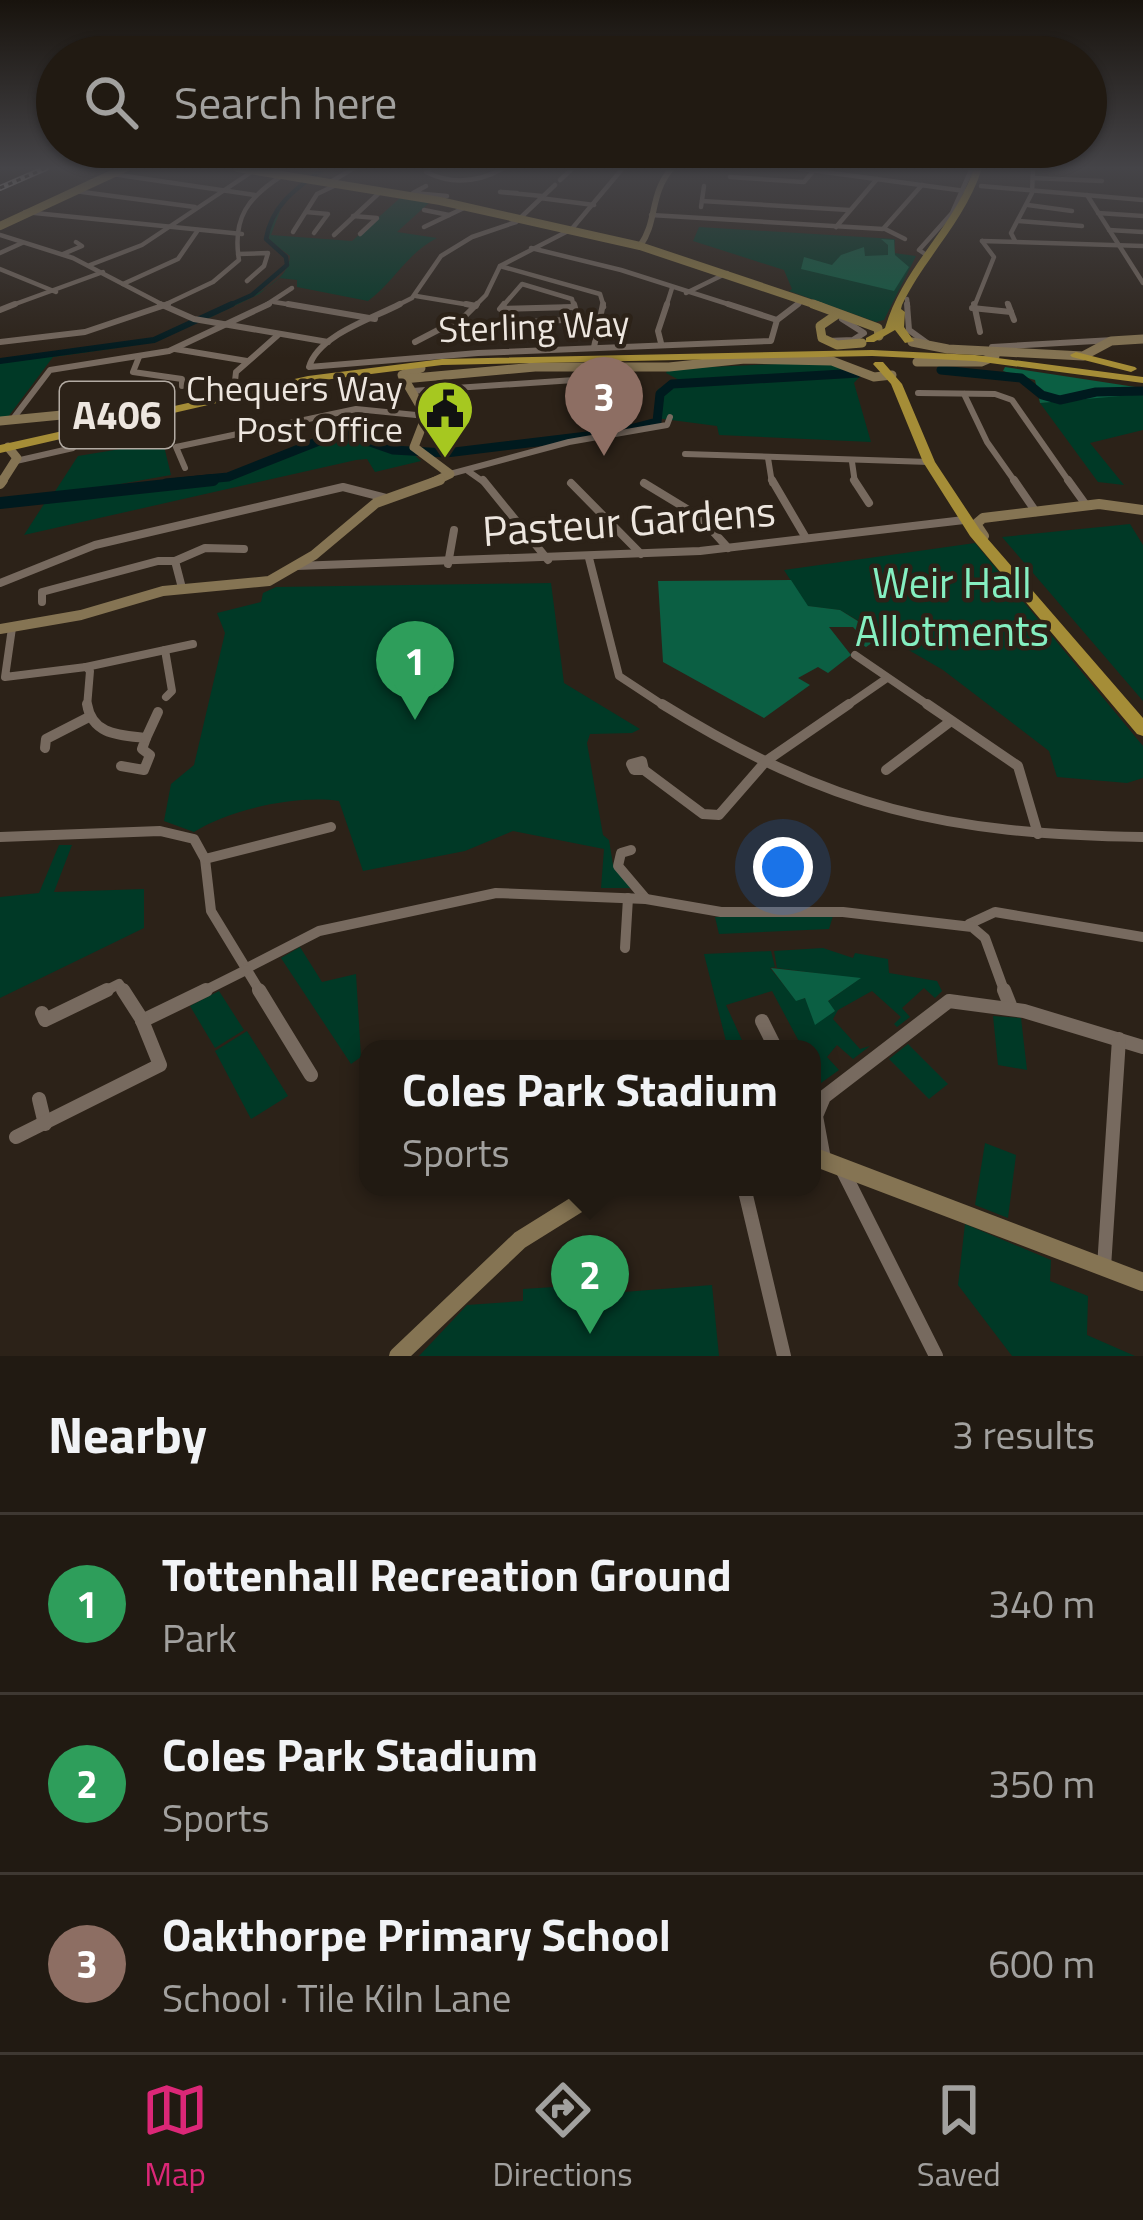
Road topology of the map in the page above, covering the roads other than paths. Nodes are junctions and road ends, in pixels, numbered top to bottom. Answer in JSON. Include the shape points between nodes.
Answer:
{"nodes":[{"id":1,"x":163,"y":231,"type":"edge"},
{"id":2,"x":198,"y":231,"type":"edge"},
{"id":3,"x":211,"y":231,"type":"edge"},
{"id":4,"x":338,"y":231,"type":"edge"},
{"id":5,"x":363,"y":231,"type":"edge"},
{"id":6,"x":489,"y":231,"type":"edge"},
{"id":7,"x":569,"y":231,"type":"edge"},
{"id":8,"x":570,"y":231,"type":"edge"},
{"id":9,"x":648,"y":231,"type":"edge"},
{"id":10,"x":890,"y":231,"type":"edge"},
{"id":11,"x":933,"y":231,"type":"edge"},
{"id":12,"x":942,"y":231,"type":"edge"},
{"id":13,"x":953,"y":231,"type":"edge"},
{"id":14,"x":1013,"y":231,"type":"edge"},
{"id":15,"x":1109,"y":231,"type":"edge"},
{"id":16,"x":1,"y":232,"type":"edge"},
{"id":17,"x":237,"y":234,"type":"joint"},
{"id":18,"x":360,"y":234,"type":"dead end"},
{"id":19,"x":334,"y":235,"type":"dead end"},
{"id":20,"x":905,"y":239,"type":"dead end"},
{"id":21,"x":1015,"y":241,"type":"junction"},
{"id":22,"x":23,"y":242,"type":"junction"},
{"id":23,"x":76,"y":242,"type":"dead end"},
{"id":24,"x":1120,"y":245,"type":"junction"},
{"id":25,"x":640,"y":246,"type":"junction"},
{"id":26,"x":1143,"y":246,"type":"edge"},
{"id":27,"x":530,"y":248,"type":"junction"},
{"id":28,"x":0,"y":253,"type":"edge"},
{"id":29,"x":63,"y":254,"type":"junction"},
{"id":30,"x":238,"y":254,"type":"junction"},
{"id":31,"x":925,"y":254,"type":"junction"},
{"id":32,"x":1132,"y":264,"type":"junction"},
{"id":33,"x":1143,"y":264,"type":"edge"},
{"id":34,"x":90,"y":265,"type":"junction"},
{"id":35,"x":500,"y":266,"type":"junction"},
{"id":36,"x":0,"y":269,"type":"edge"},
{"id":37,"x":104,"y":272,"type":"junction"},
{"id":38,"x":727,"y":273,"type":"junction"},
{"id":39,"x":247,"y":281,"type":"dead end"},
{"id":40,"x":1143,"y":283,"type":"edge"},
{"id":41,"x":123,"y":284,"type":"junction"},
{"id":42,"x":292,"y":288,"type":"dead end"},
{"id":43,"x":672,"y":288,"type":"junction"},
{"id":44,"x":56,"y":292,"type":"junction"},
{"id":45,"x":686,"y":293,"type":"junction"},
{"id":46,"x":415,"y":296,"type":"junction"},
{"id":47,"x":908,"y":299,"type":"junction"},
{"id":48,"x":805,"y":300,"type":"junction"},
{"id":49,"x":274,"y":302,"type":"junction"},
{"id":50,"x":1006,"y":303,"type":"dead end"},
{"id":51,"x":161,"y":305,"type":"junction"},
{"id":52,"x":476,"y":306,"type":"junction"},
{"id":53,"x":574,"y":307,"type":"junction"},
{"id":54,"x":972,"y":308,"type":"junction"},
{"id":55,"x":0,"y":310,"type":"edge"},
{"id":56,"x":602,"y":318,"type":"junction"},
{"id":57,"x":375,"y":319,"type":"junction"},
{"id":58,"x":578,"y":319,"type":"junction"},
{"id":59,"x":777,"y":320,"type":"junction"},
{"id":60,"x":849,"y":322,"type":"junction"},
{"id":61,"x":224,"y":326,"type":"junction"},
{"id":62,"x":448,"y":326,"type":"junction"},
{"id":63,"x":980,"y":332,"type":"dead end"},
{"id":64,"x":278,"y":335,"type":"junction"},
{"id":65,"x":1143,"y":339,"type":"edge"},
{"id":66,"x":1116,"y":340,"type":"junction"},
{"id":67,"x":0,"y":342,"type":"edge"},
{"id":68,"x":328,"y":342,"type":"junction"},
{"id":69,"x":416,"y":342,"type":"dead end"},
{"id":70,"x":661,"y":344,"type":"junction"},
{"id":71,"x":594,"y":347,"type":"junction"},
{"id":72,"x":836,"y":347,"type":"junction"},
{"id":73,"x":866,"y":348,"type":"junction"},
{"id":74,"x":175,"y":349,"type":"junction"},
{"id":75,"x":1077,"y":350,"type":"junction"},
{"id":76,"x":915,"y":353,"type":"junction"},
{"id":77,"x":1095,"y":354,"type":"junction"},
{"id":78,"x":139,"y":357,"type":"junction"},
{"id":79,"x":655,"y":359,"type":"junction"},
{"id":80,"x":248,"y":361,"type":"junction"},
{"id":81,"x":990,"y":361,"type":"junction"},
{"id":82,"x":602,"y":364,"type":"junction"},
{"id":83,"x":421,"y":368,"type":"junction"},
{"id":84,"x":310,"y":374,"type":"junction"},
{"id":85,"x":892,"y":375,"type":"junction"},
{"id":86,"x":403,"y":378,"type":"junction"},
{"id":87,"x":604,"y":378,"type":"junction"},
{"id":88,"x":1143,"y":379,"type":"edge"},
{"id":89,"x":182,"y":386,"type":"dead end"},
{"id":90,"x":234,"y":390,"type":"junction"},
{"id":91,"x":610,"y":390,"type":"dead end"},
{"id":92,"x":412,"y":391,"type":"junction"},
{"id":93,"x":918,"y":393,"type":"dead end"},
{"id":94,"x":964,"y":394,"type":"junction"},
{"id":95,"x":426,"y":416,"type":"junction"},
{"id":96,"x":670,"y":417,"type":"dead end"},
{"id":97,"x":6,"y":420,"type":"edge"},
{"id":98,"x":80,"y":423,"type":"junction"},
{"id":99,"x":5,"y":447,"type":"edge"},
{"id":100,"x":73,"y":448,"type":"dead end"},
{"id":101,"x":685,"y":454,"type":"dead end"},
{"id":102,"x":768,"y":458,"type":"junction"},
{"id":103,"x":16,"y":461,"type":"junction"},
{"id":104,"x":852,"y":462,"type":"junction"},
{"id":105,"x":929,"y":462,"type":"junction"},
{"id":106,"x":185,"y":468,"type":"dead end"},
{"id":107,"x":468,"y":471,"type":"junction"},
{"id":108,"x":450,"y":474,"type":"junction"},
{"id":109,"x":572,"y":483,"type":"dead end"},
{"id":110,"x":644,"y":483,"type":"dead end"},
{"id":111,"x":0,"y":484,"type":"edge"},
{"id":112,"x":386,"y":498,"type":"junction"},
{"id":113,"x":869,"y":503,"type":"dead end"},
{"id":114,"x":1086,"y":505,"type":"junction"},
{"id":115,"x":1143,"y":510,"type":"edge"},
{"id":116,"x":1036,"y":512,"type":"junction"},
{"id":117,"x":971,"y":520,"type":"junction"},
{"id":118,"x":454,"y":530,"type":"dead end"},
{"id":119,"x":806,"y":538,"type":"junction"},
{"id":120,"x":728,"y":548,"type":"junction"},
{"id":121,"x":244,"y":549,"type":"dead end"},
{"id":122,"x":641,"y":554,"type":"junction"},
{"id":123,"x":589,"y":558,"type":"junction"},
{"id":124,"x":173,"y":559,"type":"junction"},
{"id":125,"x":548,"y":560,"type":"junction"},
{"id":126,"x":448,"y":563,"type":"junction"},
{"id":127,"x":296,"y":566,"type":"junction"},
{"id":128,"x":0,"y":583,"type":"edge"},
{"id":129,"x":182,"y":588,"type":"junction"},
{"id":130,"x":42,"y":602,"type":"dead end"},
{"id":131,"x":6,"y":628,"type":"edge"},
{"id":132,"x":193,"y":644,"type":"dead end"},
{"id":133,"x":165,"y":650,"type":"junction"},
{"id":134,"x":855,"y":655,"type":"dead end"},
{"id":135,"x":86,"y":667,"type":"junction"},
{"id":136,"x":887,"y":678,"type":"junction"},
{"id":137,"x":2,"y":680,"type":"edge"},
{"id":138,"x":166,"y":697,"type":"dead end"},
{"id":139,"x":158,"y":712,"type":"dead end"},
{"id":140,"x":1143,"y":713,"type":"edge"},
{"id":141,"x":87,"y":718,"type":"junction"},
{"id":142,"x":951,"y":721,"type":"junction"},
{"id":143,"x":1143,"y":730,"type":"edge"},
{"id":144,"x":146,"y":738,"type":"junction"},
{"id":145,"x":45,"y":748,"type":"dead end"},
{"id":146,"x":766,"y":761,"type":"junction"},
{"id":147,"x":121,"y":766,"type":"dead end"},
{"id":148,"x":644,"y":770,"type":"dead end"},
{"id":149,"x":886,"y":770,"type":"dead end"},
{"id":150,"x":331,"y":827,"type":"dead end"},
{"id":151,"x":1038,"y":834,"type":"junction"},
{"id":152,"x":0,"y":837,"type":"edge"},
{"id":153,"x":1143,"y":837,"type":"edge"},
{"id":154,"x":631,"y":850,"type":"dead end"},
{"id":155,"x":205,"y":859,"type":"junction"},
{"id":156,"x":628,"y":898,"type":"junction"},
{"id":157,"x":646,"y":899,"type":"junction"},
{"id":158,"x":982,"y":916,"type":"junction"},
{"id":159,"x":964,"y":926,"type":"junction"},
{"id":160,"x":1143,"y":937,"type":"edge"},
{"id":161,"x":985,"y":938,"type":"junction"},
{"id":162,"x":625,"y":949,"type":"dead end"},
{"id":163,"x":246,"y":969,"type":"junction"},
{"id":164,"x":1010,"y":1005,"type":"junction"},
{"id":165,"x":42,"y":1013,"type":"dead end"},
{"id":166,"x":142,"y":1021,"type":"junction"},
{"id":167,"x":762,"y":1021,"type":"dead end"},
{"id":168,"x":1119,"y":1039,"type":"junction"},
{"id":169,"x":772,"y":1040,"type":"edge"},
{"id":170,"x":1143,"y":1047,"type":"edge"},
{"id":171,"x":311,"y":1075,"type":"dead end"},
{"id":172,"x":39,"y":1099,"type":"dead end"},
{"id":173,"x":821,"y":1104,"type":"edge"},
{"id":174,"x":45,"y":1124,"type":"junction"},
{"id":175,"x":16,"y":1137,"type":"dead end"},
{"id":176,"x":826,"y":1160,"type":"edge"},
{"id":177,"x":591,"y":1196,"type":"edge"},
{"id":178,"x":746,"y":1196,"type":"edge"},
{"id":179,"x":1104,"y":1267,"type":"junction"},
{"id":180,"x":1143,"y":1282,"type":"edge"},
{"id":181,"x":398,"y":1356,"type":"edge"},
{"id":182,"x":784,"y":1356,"type":"edge"},
{"id":183,"x":936,"y":1356,"type":"edge"}],
"edges":[{"from":1,"to":34,"type":"street"},
{"from":2,"to":41,"type":"street","via":[[178,261]]},
{"from":3,"to":17,"type":"street"},
{"from":4,"to":19,"type":"street"},
{"from":5,"to":18,"type":"street"},
{"from":6,"to":46,"type":"street","via":[[441,256]]},
{"from":7,"to":27,"type":"street"},
{"from":8,"to":25,"type":"main road"},
{"from":9,"to":25,"type":"street"},
{"from":10,"to":20,"type":"street"},
{"from":11,"to":31,"type":"street","via":[[919,250]]},
{"from":12,"to":31,"type":"highway"},
{"from":13,"to":47,"type":"highway"},
{"from":14,"to":21,"type":"street"},
{"from":15,"to":24,"type":"street"},
{"from":16,"to":22,"type":"street"},
{"from":17,"to":30,"type":"street"},
{"from":21,"to":24,"type":"street"},
{"from":21,"to":54,"type":"street","via":[[982,242],[994,257]]},
{"from":22,"to":28,"type":"street"},
{"from":22,"to":29,"type":"street"},
{"from":23,"to":29,"type":"street","via":[[82,246]]},
{"from":24,"to":26,"type":"street"},
{"from":24,"to":32,"type":"street"},
{"from":25,"to":38,"type":"main road"},
{"from":27,"to":35,"type":"street"},
{"from":27,"to":43,"type":"street"},
{"from":29,"to":34,"type":"street"},
{"from":30,"to":39,"type":"street","via":[[268,253]]},
{"from":30,"to":51,"type":"street","via":[[234,268]]},
{"from":31,"to":73,"type":"highway","via":[[896,302],[891,328]]},
{"from":32,"to":33,"type":"street"},
{"from":32,"to":40,"type":"street"},
{"from":34,"to":37,"type":"street"},
{"from":35,"to":52,"type":"street"},
{"from":35,"to":56,"type":"street","via":[[592,289],[603,302]]},
{"from":36,"to":44,"type":"street"},
{"from":37,"to":41,"type":"street"},
{"from":37,"to":44,"type":"street"},
{"from":38,"to":45,"type":"street"},
{"from":38,"to":48,"type":"main road"},
{"from":41,"to":51,"type":"street"},
{"from":42,"to":49,"type":"street"},
{"from":43,"to":45,"type":"street"},
{"from":43,"to":70,"type":"street"},
{"from":44,"to":55,"type":"street"},
{"from":45,"to":59,"type":"street"},
{"from":46,"to":52,"type":"street"},
{"from":46,"to":57,"type":"street"},
{"from":47,"to":75,"type":"street","via":[[914,336],[928,343]]},
{"from":47,"to":76,"type":"highway","via":[[898,327]]},
{"from":48,"to":59,"type":"street"},
{"from":48,"to":60,"type":"main road"},
{"from":49,"to":57,"type":"street"},
{"from":49,"to":61,"type":"street"},
{"from":50,"to":54,"type":"street","via":[[1012,316]]},
{"from":51,"to":61,"type":"street"},
{"from":51,"to":67,"type":"street","via":[[81,333]]},
{"from":52,"to":62,"type":"street"},
{"from":53,"to":53,"type":"street","via":[[572,299],[522,284],[500,309]]},
{"from":53,"to":58,"type":"street"},
{"from":54,"to":63,"type":"street"},
{"from":56,"to":58,"type":"street"},
{"from":56,"to":71,"type":"street"},
{"from":57,"to":68,"type":"street"},
{"from":58,"to":62,"type":"street"},
{"from":59,"to":70,"type":"street","via":[[775,339]]},
{"from":60,"to":72,"type":"main road","via":[[818,330]]},
{"from":60,"to":73,"type":"street","via":[[863,332]]},
{"from":60,"to":73,"type":"main road","via":[[878,328]]},
{"from":61,"to":64,"type":"street"},
{"from":61,"to":74,"type":"street"},
{"from":62,"to":69,"type":"street"},
{"from":64,"to":68,"type":"street"},
{"from":64,"to":80,"type":"street"},
{"from":65,"to":66,"type":"street"},
{"from":66,"to":75,"type":"street"},
{"from":66,"to":77,"type":"street"},
{"from":68,"to":84,"type":"street","via":[[307,364]]},
{"from":70,"to":71,"type":"street"},
{"from":71,"to":84,"type":"street","via":[[417,357]]},
{"from":72,"to":73,"type":"main road"},
{"from":72,"to":79,"type":"highway","name":"Sterling Way","number":"A406"},
{"from":72,"to":84,"type":"highway","name":"Sterling Way","number":"A406"},
{"from":72,"to":88,"type":"highway","number":"A406"},
{"from":73,"to":76,"type":"highway"},
{"from":73,"to":76,"type":"highway"},
{"from":73,"to":79,"type":"highway","number":"A406"},
{"from":73,"to":85,"type":"highway"},
{"from":74,"to":78,"type":"street"},
{"from":74,"to":80,"type":"street"},
{"from":75,"to":76,"type":"street"},
{"from":75,"to":77,"type":"highway"},
{"from":76,"to":81,"type":"street"},
{"from":76,"to":117,"type":"highway","via":[[903,374]]},
{"from":77,"to":81,"type":"street","via":[[1079,362]]},
{"from":77,"to":88,"type":"highway"},
{"from":78,"to":89,"type":"street","via":[[134,372],[182,379]]},
{"from":78,"to":97,"type":"street","via":[[52,369]]},
{"from":79,"to":82,"type":"street"},
{"from":79,"to":83,"type":"highway","number":"A406"},
{"from":79,"to":85,"type":"street","via":[[812,360]]},
{"from":79,"to":90,"type":"highway","name":"Sterling Way","number":"A406","via":[[402,362]]},
{"from":80,"to":90,"type":"street","via":[[234,376]]},
{"from":81,"to":88,"type":"highway"},
{"from":82,"to":86,"type":"street"},
{"from":82,"to":87,"type":"street"},
{"from":83,"to":84,"type":"highway","number":"A406"},
{"from":83,"to":86,"type":"street"},
{"from":84,"to":99,"type":"highway","number":"A406"},
{"from":85,"to":105,"type":"highway"},
{"from":86,"to":92,"type":"street"},
{"from":87,"to":91,"type":"street"},
{"from":87,"to":92,"type":"street"},
{"from":90,"to":98,"type":"highway","number":"A406"},
{"from":92,"to":95,"type":"street"},
{"from":93,"to":94,"type":"street"},
{"from":94,"to":114,"type":"street","via":[[1012,400]]},
{"from":94,"to":116,"type":"street"},
{"from":95,"to":106,"type":"street","via":[[333,412],[176,447]]},
{"from":95,"to":108,"type":"street","via":[[415,449]]},
{"from":96,"to":107,"type":"street","via":[[667,425]]},
{"from":97,"to":98,"type":"street","via":[[73,414]]},
{"from":98,"to":99,"type":"highway","number":"A406"},
{"from":99,"to":103,"type":"street"},
{"from":100,"to":103,"type":"street"},
{"from":101,"to":102,"type":"street"},
{"from":102,"to":104,"type":"street"},
{"from":102,"to":119,"type":"street","via":[[773,486]]},
{"from":103,"to":111,"type":"street"},
{"from":104,"to":105,"type":"street"},
{"from":104,"to":113,"type":"street"},
{"from":105,"to":117,"type":"highway"},
{"from":107,"to":108,"type":"street"},
{"from":107,"to":125,"type":"street"},
{"from":108,"to":112,"type":"street"},
{"from":109,"to":122,"type":"street"},
{"from":110,"to":120,"type":"street","via":[[700,518]]},
{"from":112,"to":127,"type":"street"},
{"from":112,"to":128,"type":"street","via":[[344,487],[95,545]]},
{"from":114,"to":115,"type":"street"},
{"from":114,"to":116,"type":"street"},
{"from":116,"to":117,"type":"street"},
{"from":117,"to":119,"type":"street","name":"Pasteur Gardens"},
{"from":117,"to":140,"type":"highway"},
{"from":117,"to":143,"type":"highway"},
{"from":118,"to":126,"type":"street"},
{"from":119,"to":120,"type":"street","name":"Pasteur Gardens"},
{"from":120,"to":122,"type":"street","name":"Pasteur Gardens"},
{"from":121,"to":124,"type":"street","via":[[206,548]]},
{"from":122,"to":123,"type":"street","name":"Pasteur Gardens"},
{"from":123,"to":125,"type":"street","name":"Pasteur Gardens"},
{"from":123,"to":146,"type":"street","via":[[619,676]]},
{"from":124,"to":129,"type":"street"},
{"from":124,"to":130,"type":"street","via":[[42,592]]},
{"from":125,"to":126,"type":"street","name":"Pasteur Gardens"},
{"from":126,"to":127,"type":"street","name":"Pasteur Gardens"},
{"from":127,"to":129,"type":"street","via":[[251,585]]},
{"from":129,"to":131,"type":"street"},
{"from":131,"to":137,"type":"street"},
{"from":132,"to":133,"type":"street"},
{"from":133,"to":135,"type":"street"},
{"from":133,"to":138,"type":"street","via":[[172,691]]},
{"from":134,"to":136,"type":"street"},
{"from":135,"to":137,"type":"street"},
{"from":135,"to":141,"type":"street"},
{"from":136,"to":142,"type":"street"},
{"from":136,"to":146,"type":"street"},
{"from":139,"to":144,"type":"street"},
{"from":141,"to":144,"type":"street","via":[[106,735]]},
{"from":141,"to":145,"type":"street","via":[[46,739]]},
{"from":142,"to":149,"type":"street"},
{"from":142,"to":151,"type":"street","via":[[1018,766]]},
{"from":144,"to":147,"type":"street","via":[[144,770]]},
{"from":146,"to":148,"type":"street","via":[[714,816]]},
{"from":146,"to":151,"type":"street","via":[[873,807]]},
{"from":150,"to":155,"type":"street"},
{"from":151,"to":153,"type":"street"},
{"from":152,"to":155,"type":"street","via":[[172,832],[198,843]]},
{"from":154,"to":157,"type":"street","via":[[618,866]]},
{"from":155,"to":163,"type":"street","via":[[212,910]]},
{"from":156,"to":157,"type":"street"},
{"from":156,"to":162,"type":"street"},
{"from":156,"to":163,"type":"street","via":[[491,893],[319,931]]},
{"from":157,"to":159,"type":"street","via":[[712,911],[843,912]]},
{"from":158,"to":159,"type":"street"},
{"from":158,"to":160,"type":"street"},
{"from":158,"to":161,"type":"street"},
{"from":159,"to":161,"type":"street"},
{"from":161,"to":164,"type":"street"},
{"from":163,"to":166,"type":"street"},
{"from":163,"to":171,"type":"street"},
{"from":164,"to":168,"type":"street"},
{"from":164,"to":173,"type":"street","via":[[949,1001]]},
{"from":165,"to":166,"type":"street","via":[[45,1020],[119,984]]},
{"from":166,"to":174,"type":"street","via":[[158,1068]]},
{"from":167,"to":169,"type":"street"},
{"from":168,"to":170,"type":"street"},
{"from":168,"to":179,"type":"street"},
{"from":172,"to":174,"type":"street"},
{"from":174,"to":175,"type":"street"},
{"from":176,"to":179,"type":"street"},
{"from":176,"to":183,"type":"street"},
{"from":177,"to":181,"type":"street","via":[[520,1240]]},
{"from":178,"to":182,"type":"street"},
{"from":179,"to":180,"type":"street"}]}
